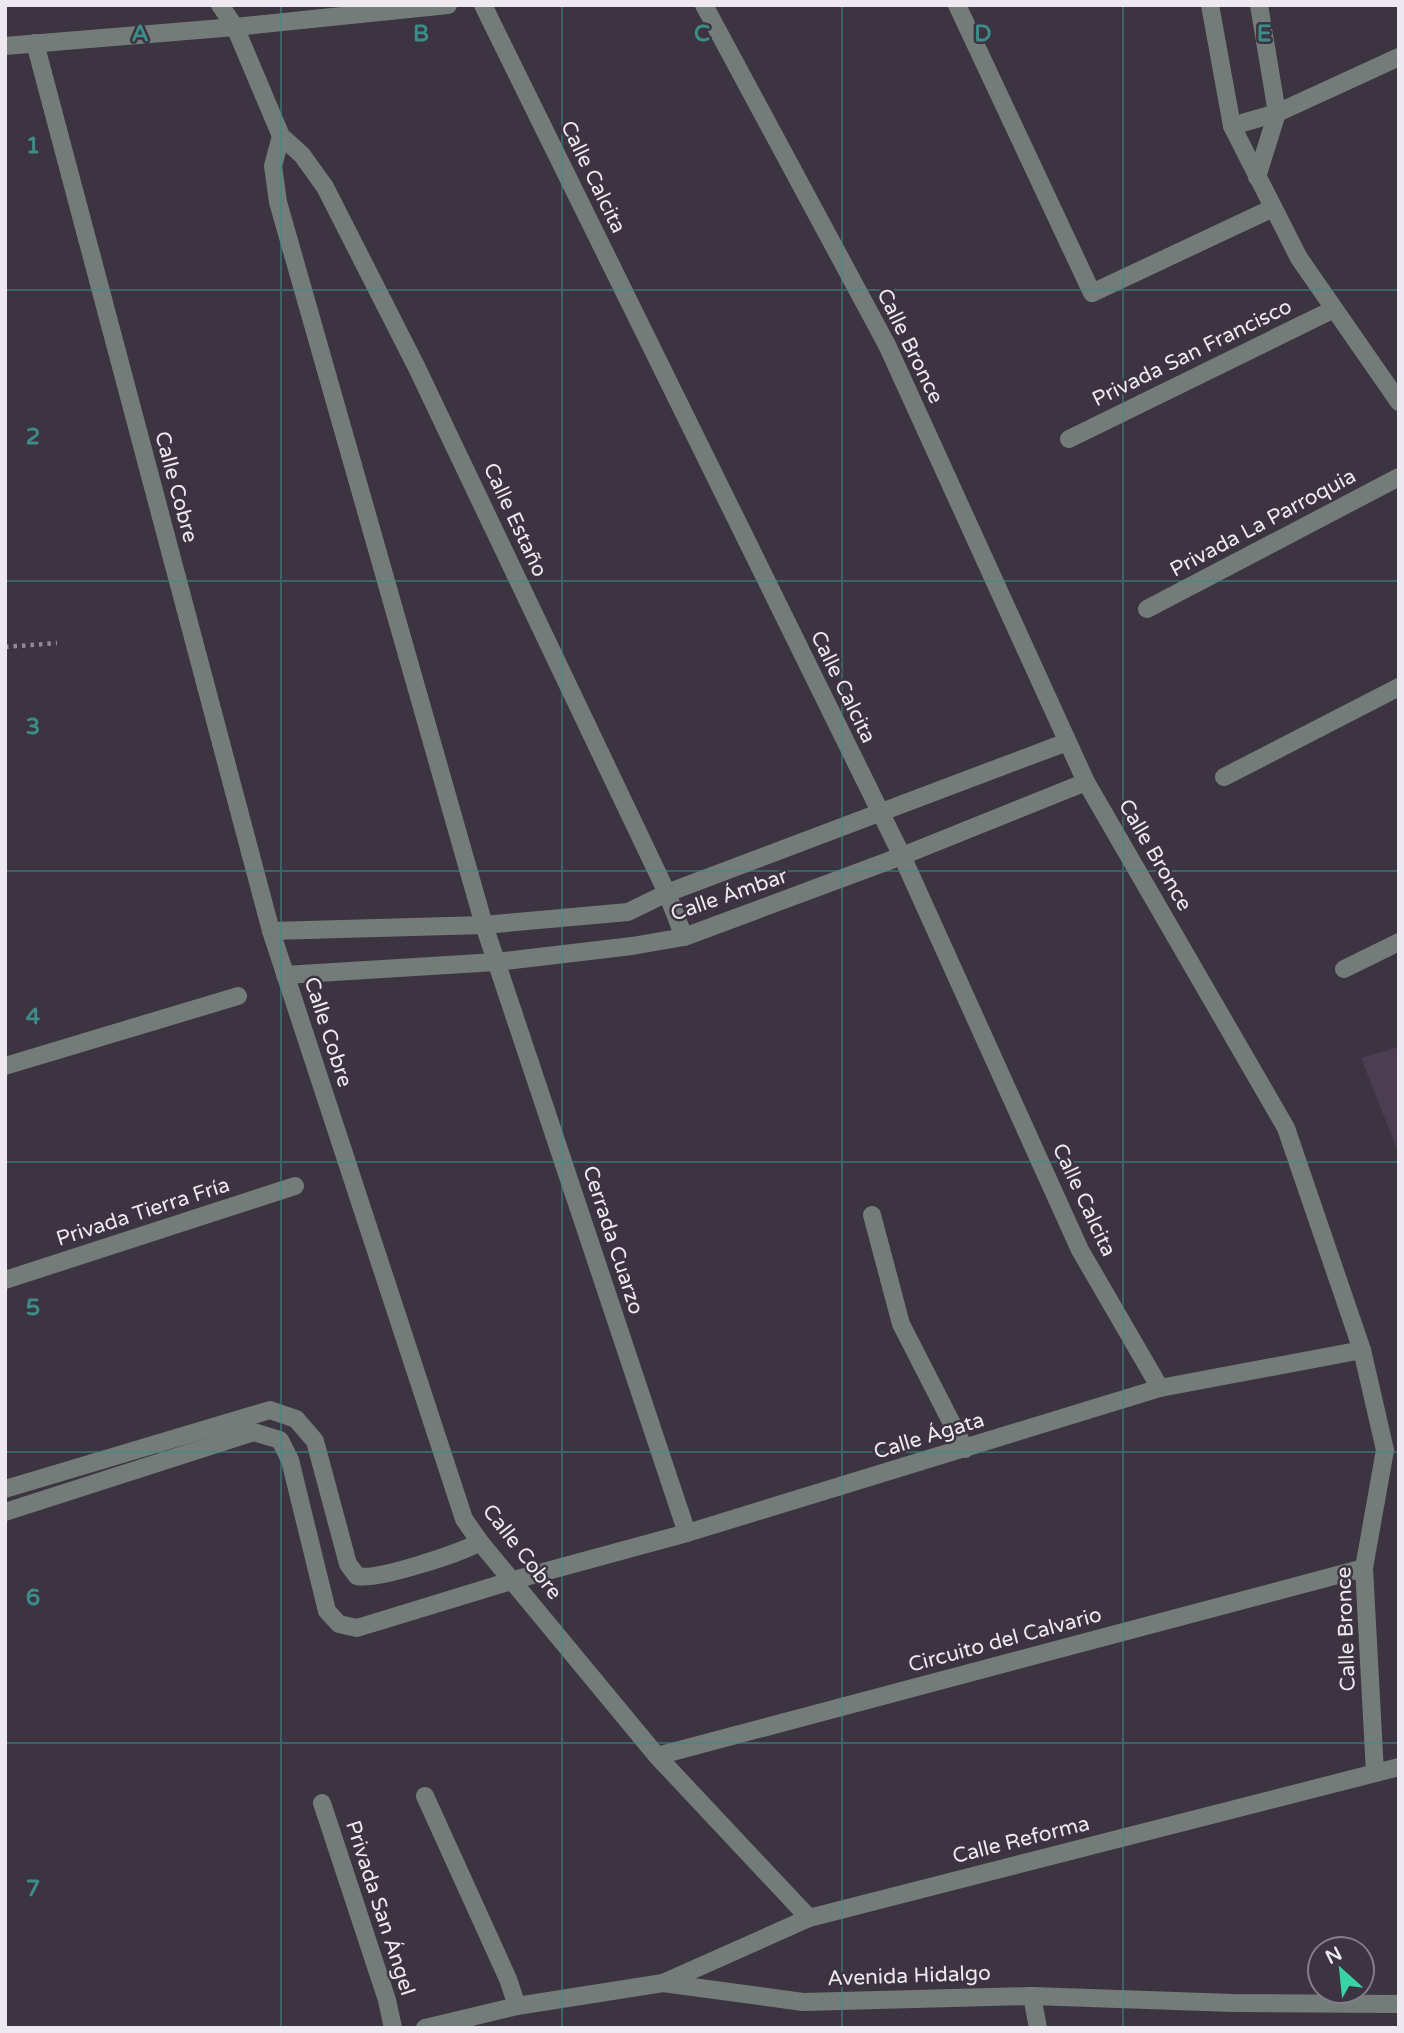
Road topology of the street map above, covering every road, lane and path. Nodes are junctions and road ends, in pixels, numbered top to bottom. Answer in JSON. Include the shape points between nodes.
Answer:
{"nodes":[{"id":1,"x":220,"y":5,"type":"edge"},
{"id":2,"x":448,"y":5,"type":"edge"},
{"id":3,"x":483,"y":5,"type":"edge"},
{"id":4,"x":704,"y":5,"type":"edge"},
{"id":5,"x":957,"y":5,"type":"edge"},
{"id":6,"x":1210,"y":5,"type":"edge"},
{"id":7,"x":1259,"y":5,"type":"edge"},
{"id":8,"x":235,"y":27,"type":"junction"},
{"id":9,"x":35,"y":43,"type":"junction"},
{"id":10,"x":5,"y":46,"type":"edge"},
{"id":11,"x":1399,"y":57,"type":"edge"},
{"id":12,"x":1277,"y":113,"type":"junction"},
{"id":13,"x":1232,"y":126,"type":"junction"},
{"id":14,"x":281,"y":136,"type":"junction"},
{"id":15,"x":1257,"y":177,"type":"junction"},
{"id":16,"x":1273,"y":208,"type":"junction"},
{"id":17,"x":1334,"y":309,"type":"junction"},
{"id":18,"x":1399,"y":402,"type":"edge"},
{"id":19,"x":1069,"y":439,"type":"dead end"},
{"id":20,"x":1399,"y":477,"type":"edge"},
{"id":21,"x":1147,"y":608,"type":"dead end"},
{"id":22,"x":57,"y":643,"type":"dead end"},
{"id":23,"x":5,"y":647,"type":"edge"},
{"id":24,"x":1399,"y":687,"type":"edge"},
{"id":25,"x":1067,"y":742,"type":"junction"},
{"id":26,"x":1224,"y":777,"type":"dead end"},
{"id":27,"x":1086,"y":782,"type":"junction"},
{"id":28,"x":879,"y":812,"type":"junction"},
{"id":29,"x":902,"y":856,"type":"junction"},
{"id":30,"x":667,"y":893,"type":"junction"},
{"id":31,"x":484,"y":925,"type":"junction"},
{"id":32,"x":271,"y":931,"type":"junction"},
{"id":33,"x":684,"y":937,"type":"junction"},
{"id":34,"x":1399,"y":942,"type":"edge"},
{"id":35,"x":496,"y":962,"type":"junction"},
{"id":36,"x":1344,"y":969,"type":"dead end"},
{"id":37,"x":285,"y":975,"type":"junction"},
{"id":38,"x":238,"y":996,"type":"dead end"},
{"id":39,"x":5,"y":1066,"type":"edge"},
{"id":40,"x":295,"y":1186,"type":"dead end"},
{"id":41,"x":872,"y":1215,"type":"dead end"},
{"id":42,"x":5,"y":1280,"type":"edge"},
{"id":43,"x":1362,"y":1350,"type":"junction"},
{"id":44,"x":1160,"y":1388,"type":"junction"},
{"id":45,"x":270,"y":1410,"type":"junction"},
{"id":46,"x":254,"y":1432,"type":"junction"},
{"id":47,"x":965,"y":1449,"type":"junction"},
{"id":48,"x":5,"y":1489,"type":"edge"},
{"id":49,"x":5,"y":1512,"type":"edge"},
{"id":50,"x":687,"y":1533,"type":"junction"},
{"id":51,"x":480,"y":1542,"type":"junction"},
{"id":52,"x":1364,"y":1568,"type":"junction"},
{"id":53,"x":513,"y":1580,"type":"junction"},
{"id":54,"x":657,"y":1756,"type":"junction"},
{"id":55,"x":1399,"y":1767,"type":"edge"},
{"id":56,"x":1375,"y":1773,"type":"junction"},
{"id":57,"x":425,"y":1796,"type":"dead end"},
{"id":58,"x":323,"y":1803,"type":"dead end"},
{"id":59,"x":809,"y":1917,"type":"junction"},
{"id":60,"x":663,"y":1983,"type":"junction"},
{"id":61,"x":1032,"y":1996,"type":"junction"},
{"id":62,"x":1399,"y":2004,"type":"edge"},
{"id":63,"x":517,"y":2006,"type":"junction"},
{"id":64,"x":393,"y":2028,"type":"edge"},
{"id":65,"x":425,"y":2028,"type":"edge"},
{"id":66,"x":1038,"y":2028,"type":"edge"}],
"edges":[{"from":1,"to":8,"type":"street","name":"Calle Estaño"},
{"from":2,"to":8,"type":"street"},
{"from":3,"to":28,"type":"street","name":"Calle Calcita"},
{"from":4,"to":25,"type":"street","name":"Calle Bronce","via":[[887,345]]},
{"from":5,"to":16,"type":"street","via":[[1092,293]]},
{"from":6,"to":13,"type":"street"},
{"from":7,"to":12,"type":"street"},
{"from":8,"to":9,"type":"street"},
{"from":8,"to":14,"type":"street","name":"Calle Estaño"},
{"from":9,"to":10,"type":"street"},
{"from":9,"to":32,"type":"street","name":"Calle Cobre"},
{"from":11,"to":12,"type":"street"},
{"from":12,"to":13,"type":"street"},
{"from":12,"to":15,"type":"street"},
{"from":13,"to":15,"type":"street"},
{"from":14,"to":30,"type":"street","name":"Calle Estaño","via":[[325,187],[416,366]]},
{"from":14,"to":31,"type":"street","via":[[273,166],[278,202]]},
{"from":15,"to":16,"type":"street"},
{"from":16,"to":17,"type":"street","via":[[1299,258]]},
{"from":17,"to":18,"type":"street"},
{"from":17,"to":19,"type":"street","name":"Privada San Francisco"},
{"from":20,"to":21,"type":"street","name":"Privada La Parroquia"},
{"from":22,"to":23,"type":"path"},
{"from":24,"to":26,"type":"street"},
{"from":25,"to":27,"type":"street","name":"Calle Bronce"},
{"from":25,"to":28,"type":"street","name":"Calle Ámbar"},
{"from":27,"to":29,"type":"street","name":"Calle Ámbar"},
{"from":27,"to":43,"type":"street","name":"Calle Bronce","via":[[1286,1128]]},
{"from":28,"to":29,"type":"street","name":"Calle Calcita"},
{"from":28,"to":30,"type":"street","name":"Calle Ámbar"},
{"from":29,"to":33,"type":"street","name":"Calle Ámbar"},
{"from":29,"to":44,"type":"street","name":"Calle Calcita","via":[[1080,1250]]},
{"from":30,"to":31,"type":"street","name":"Calle Ámbar","via":[[628,912]]},
{"from":30,"to":33,"type":"street","name":"Calle Estaño"},
{"from":31,"to":32,"type":"street","name":"Calle Ámbar"},
{"from":31,"to":35,"type":"street"},
{"from":32,"to":37,"type":"street","name":"Calle Cobre"},
{"from":33,"to":35,"type":"street","name":"Calle Ámbar"},
{"from":34,"to":36,"type":"street"},
{"from":35,"to":37,"type":"street","name":"Calle Ámbar"},
{"from":35,"to":50,"type":"street","name":"Cerrada Cuarzo"},
{"from":37,"to":51,"type":"street","name":"Calle Cobre","via":[[464,1519]]},
{"from":38,"to":39,"type":"street"},
{"from":40,"to":42,"type":"street","name":"Privada Tierra Fría"},
{"from":41,"to":47,"type":"street","via":[[901,1324]]},
{"from":43,"to":44,"type":"street","name":"Calle Ágata"},
{"from":43,"to":52,"type":"street","name":"Calle Bronce","via":[[1385,1450]]},
{"from":44,"to":47,"type":"street","name":"Calle Ágata"},
{"from":45,"to":46,"type":"street"},
{"from":45,"to":48,"type":"street"},
{"from":45,"to":51,"type":"street","via":[[296,1419],[315,1441],[348,1564],[357,1576],[376,1576]]},
{"from":46,"to":49,"type":"street"},
{"from":46,"to":53,"type":"street","name":"Calle Ágata","via":[[280,1440],[290,1461],[327,1611],[339,1624],[357,1628]]},
{"from":47,"to":50,"type":"street","name":"Calle Ágata"},
{"from":50,"to":53,"type":"street","name":"Calle Ágata"},
{"from":51,"to":53,"type":"street","name":"Calle Cobre"},
{"from":52,"to":54,"type":"street","name":"Circuito del Calvario"},
{"from":52,"to":56,"type":"street","name":"Calle Bronce"},
{"from":53,"to":54,"type":"street","name":"Calle Cobre"},
{"from":54,"to":59,"type":"street","name":"Calle Cobre"},
{"from":55,"to":56,"type":"street","name":"Calle Reforma"},
{"from":56,"to":59,"type":"street","name":"Calle Reforma"},
{"from":57,"to":63,"type":"street"},
{"from":58,"to":64,"type":"street","name":"Privada San Ángel"},
{"from":59,"to":60,"type":"street","name":"Calle Reforma"},
{"from":60,"to":61,"type":"street","name":"Avenida Hidalgo","via":[[803,2002]]},
{"from":60,"to":63,"type":"street","name":"Avenida Hidalgo"},
{"from":61,"to":62,"type":"street","name":"Avenida Hidalgo"},
{"from":61,"to":66,"type":"street"},
{"from":63,"to":65,"type":"street","name":"Avenida Hidalgo"}]}
